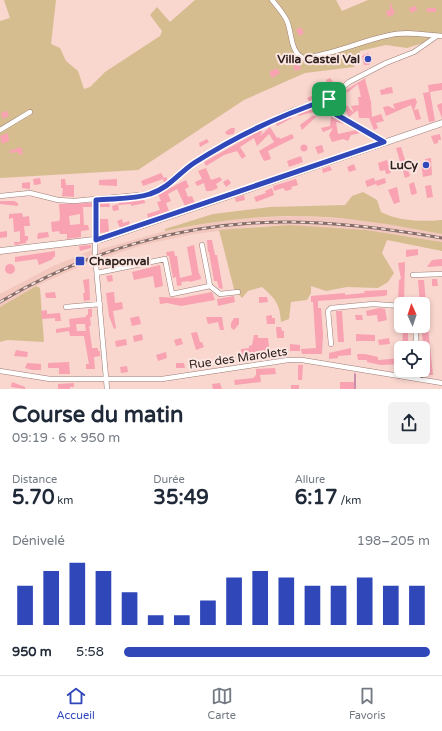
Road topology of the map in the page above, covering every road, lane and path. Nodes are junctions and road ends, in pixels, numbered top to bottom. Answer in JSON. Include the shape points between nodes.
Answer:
{"nodes":[{"id":1,"x":272,"y":0,"type":"edge"},
{"id":2,"x":440,"y":36,"type":"edge"},
{"id":3,"x":329,"y":99,"type":"junction"},
{"id":4,"x":30,"y":112,"type":"dead end"},
{"id":5,"x":442,"y":123,"type":"edge"},
{"id":6,"x":0,"y":130,"type":"edge"},
{"id":7,"x":384,"y":142,"type":"junction"},
{"id":8,"x":0,"y":196,"type":"edge"},
{"id":9,"x":96,"y":200,"type":"junction"},
{"id":10,"x":96,"y":240,"type":"junction"},
{"id":11,"x":202,"y":245,"type":"dead end"},
{"id":12,"x":0,"y":251,"type":"edge"},
{"id":13,"x":97,"y":273,"type":"junction"},
{"id":14,"x":442,"y":274,"type":"edge"},
{"id":15,"x":413,"y":275,"type":"dead end"},
{"id":16,"x":210,"y":286,"type":"junction"},
{"id":17,"x":238,"y":292,"type":"dead end"},
{"id":18,"x":100,"y":304,"type":"junction"},
{"id":19,"x":394,"y":306,"type":"edge"},
{"id":20,"x":66,"y":307,"type":"dead end"},
{"id":21,"x":331,"y":344,"type":"dead end"},
{"id":22,"x":0,"y":371,"type":"edge"},
{"id":23,"x":418,"y":379,"type":"joint"},
{"id":24,"x":107,"y":380,"type":"junction"},
{"id":25,"x":442,"y":383,"type":"edge"},
{"id":26,"x":107,"y":389,"type":"edge"}],
"edges":[{"from":1,"to":2,"type":"street","via":[[287,20],[293,44],[303,58],[390,35]]},
{"from":2,"to":3,"type":"street","via":[[414,52],[349,82]]},
{"from":3,"to":7,"type":"street","via":[[328,106],[332,112]]},
{"from":3,"to":9,"type":"street","via":[[294,110],[255,128],[194,164],[158,191],[144,196]]},
{"from":4,"to":6,"type":"street"},
{"from":5,"to":7,"type":"main road"},
{"from":7,"to":10,"type":"main road"},
{"from":8,"to":9,"type":"street","via":[[30,194],[58,200]]},
{"from":9,"to":10,"type":"street"},
{"from":10,"to":12,"type":"main road"},
{"from":10,"to":13,"type":"street"},
{"from":11,"to":16,"type":"street"},
{"from":13,"to":16,"type":"street","via":[[165,259],[172,294]]},
{"from":13,"to":18,"type":"street"},
{"from":14,"to":15,"type":"street"},
{"from":16,"to":17,"type":"street","via":[[220,294]]},
{"from":18,"to":20,"type":"street"},
{"from":18,"to":24,"type":"street"},
{"from":19,"to":21,"type":"street","via":[[373,304],[331,308],[328,311]]},
{"from":22,"to":24,"type":"street","name":"Rue des Marolets","via":[[50,379]]},
{"from":23,"to":24,"type":"street","name":"Rue des Marolets","via":[[302,360],[288,360],[168,378]]},
{"from":23,"to":25,"type":"street","name":"Rue des Marolets"},
{"from":24,"to":26,"type":"street"}]}
